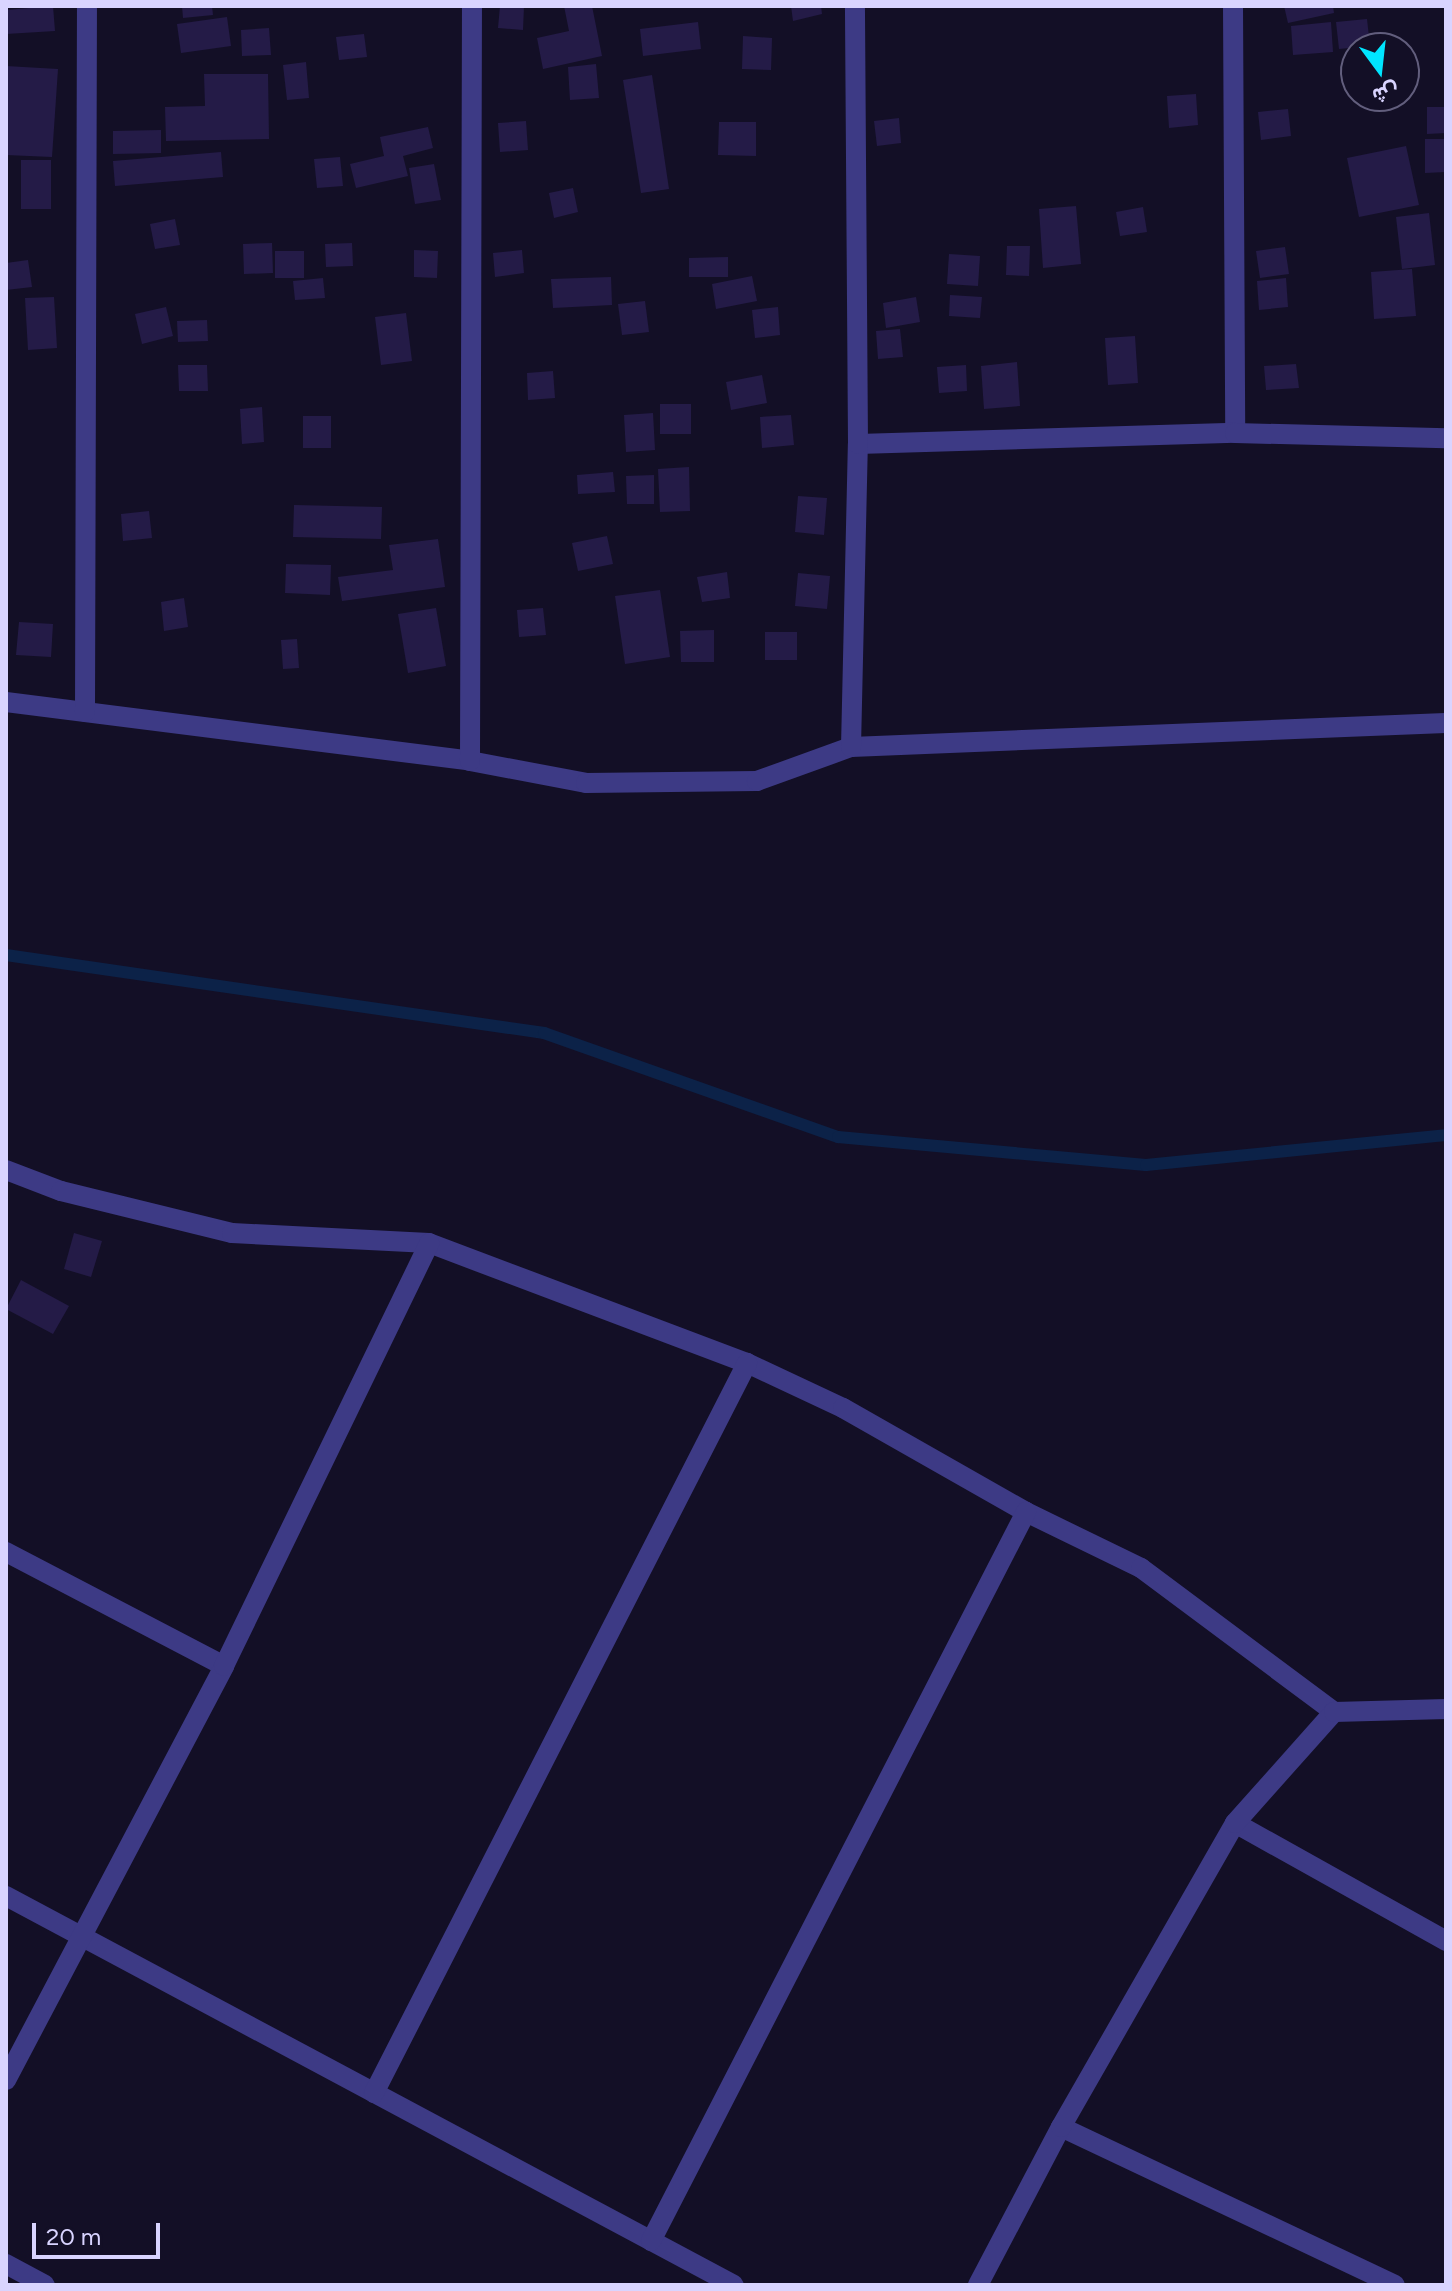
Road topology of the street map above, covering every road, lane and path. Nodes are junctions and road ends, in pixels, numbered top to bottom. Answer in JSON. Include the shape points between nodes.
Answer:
{"nodes":[{"id":1,"x":87,"y":6,"type":"edge"},
{"id":2,"x":472,"y":6,"type":"edge"},
{"id":3,"x":855,"y":6,"type":"edge"},
{"id":4,"x":1233,"y":6,"type":"edge"},
{"id":5,"x":1235,"y":433,"type":"junction"},
{"id":6,"x":1446,"y":438,"type":"edge"},
{"id":7,"x":858,"y":444,"type":"junction"},
{"id":8,"x":6,"y":702,"type":"edge"},
{"id":9,"x":85,"y":712,"type":"junction"},
{"id":10,"x":1446,"y":723,"type":"edge"},
{"id":11,"x":851,"y":747,"type":"junction"},
{"id":12,"x":470,"y":761,"type":"junction"},
{"id":13,"x":6,"y":1170,"type":"edge"},
{"id":14,"x":429,"y":1243,"type":"junction"},
{"id":15,"x":747,"y":1363,"type":"junction"},
{"id":16,"x":1026,"y":1512,"type":"junction"},
{"id":17,"x":6,"y":1552,"type":"edge"},
{"id":18,"x":224,"y":1666,"type":"junction"},
{"id":19,"x":1446,"y":1709,"type":"edge"},
{"id":20,"x":1334,"y":1712,"type":"junction"},
{"id":21,"x":1235,"y":1823,"type":"junction"},
{"id":22,"x":6,"y":1896,"type":"edge"},
{"id":23,"x":79,"y":1935,"type":"junction"},
{"id":24,"x":1446,"y":1941,"type":"edge"},
{"id":25,"x":6,"y":2080,"type":"edge"},
{"id":26,"x":374,"y":2093,"type":"junction"},
{"id":27,"x":1061,"y":2127,"type":"junction"},
{"id":28,"x":651,"y":2241,"type":"junction"},
{"id":29,"x":6,"y":2264,"type":"edge"},
{"id":30,"x":45,"y":2285,"type":"edge"},
{"id":31,"x":734,"y":2285,"type":"edge"},
{"id":32,"x":978,"y":2285,"type":"edge"},
{"id":33,"x":1395,"y":2285,"type":"edge"}],
"edges":[{"from":1,"to":9,"type":"street"},
{"from":2,"to":12,"type":"street"},
{"from":3,"to":7,"type":"street"},
{"from":4,"to":5,"type":"street"},
{"from":5,"to":6,"type":"street"},
{"from":5,"to":7,"type":"street"},
{"from":7,"to":11,"type":"street"},
{"from":8,"to":9,"type":"street"},
{"from":9,"to":12,"type":"street"},
{"from":10,"to":11,"type":"street"},
{"from":11,"to":12,"type":"street","via":[[757,781],[586,783]]},
{"from":13,"to":14,"type":"street","via":[[61,1191],[232,1233]]},
{"from":14,"to":15,"type":"street"},
{"from":14,"to":18,"type":"street"},
{"from":15,"to":16,"type":"street","via":[[856,1415]]},
{"from":15,"to":26,"type":"street"},
{"from":16,"to":20,"type":"street","via":[[1141,1568]]},
{"from":16,"to":28,"type":"street"},
{"from":17,"to":18,"type":"street"},
{"from":18,"to":23,"type":"street"},
{"from":19,"to":20,"type":"street"},
{"from":20,"to":21,"type":"street"},
{"from":21,"to":24,"type":"street"},
{"from":21,"to":27,"type":"street"},
{"from":22,"to":23,"type":"street"},
{"from":23,"to":25,"type":"street"},
{"from":23,"to":26,"type":"street"},
{"from":26,"to":28,"type":"street"},
{"from":27,"to":32,"type":"street"},
{"from":27,"to":33,"type":"street"},
{"from":28,"to":31,"type":"street"},
{"from":29,"to":30,"type":"street"}]}
